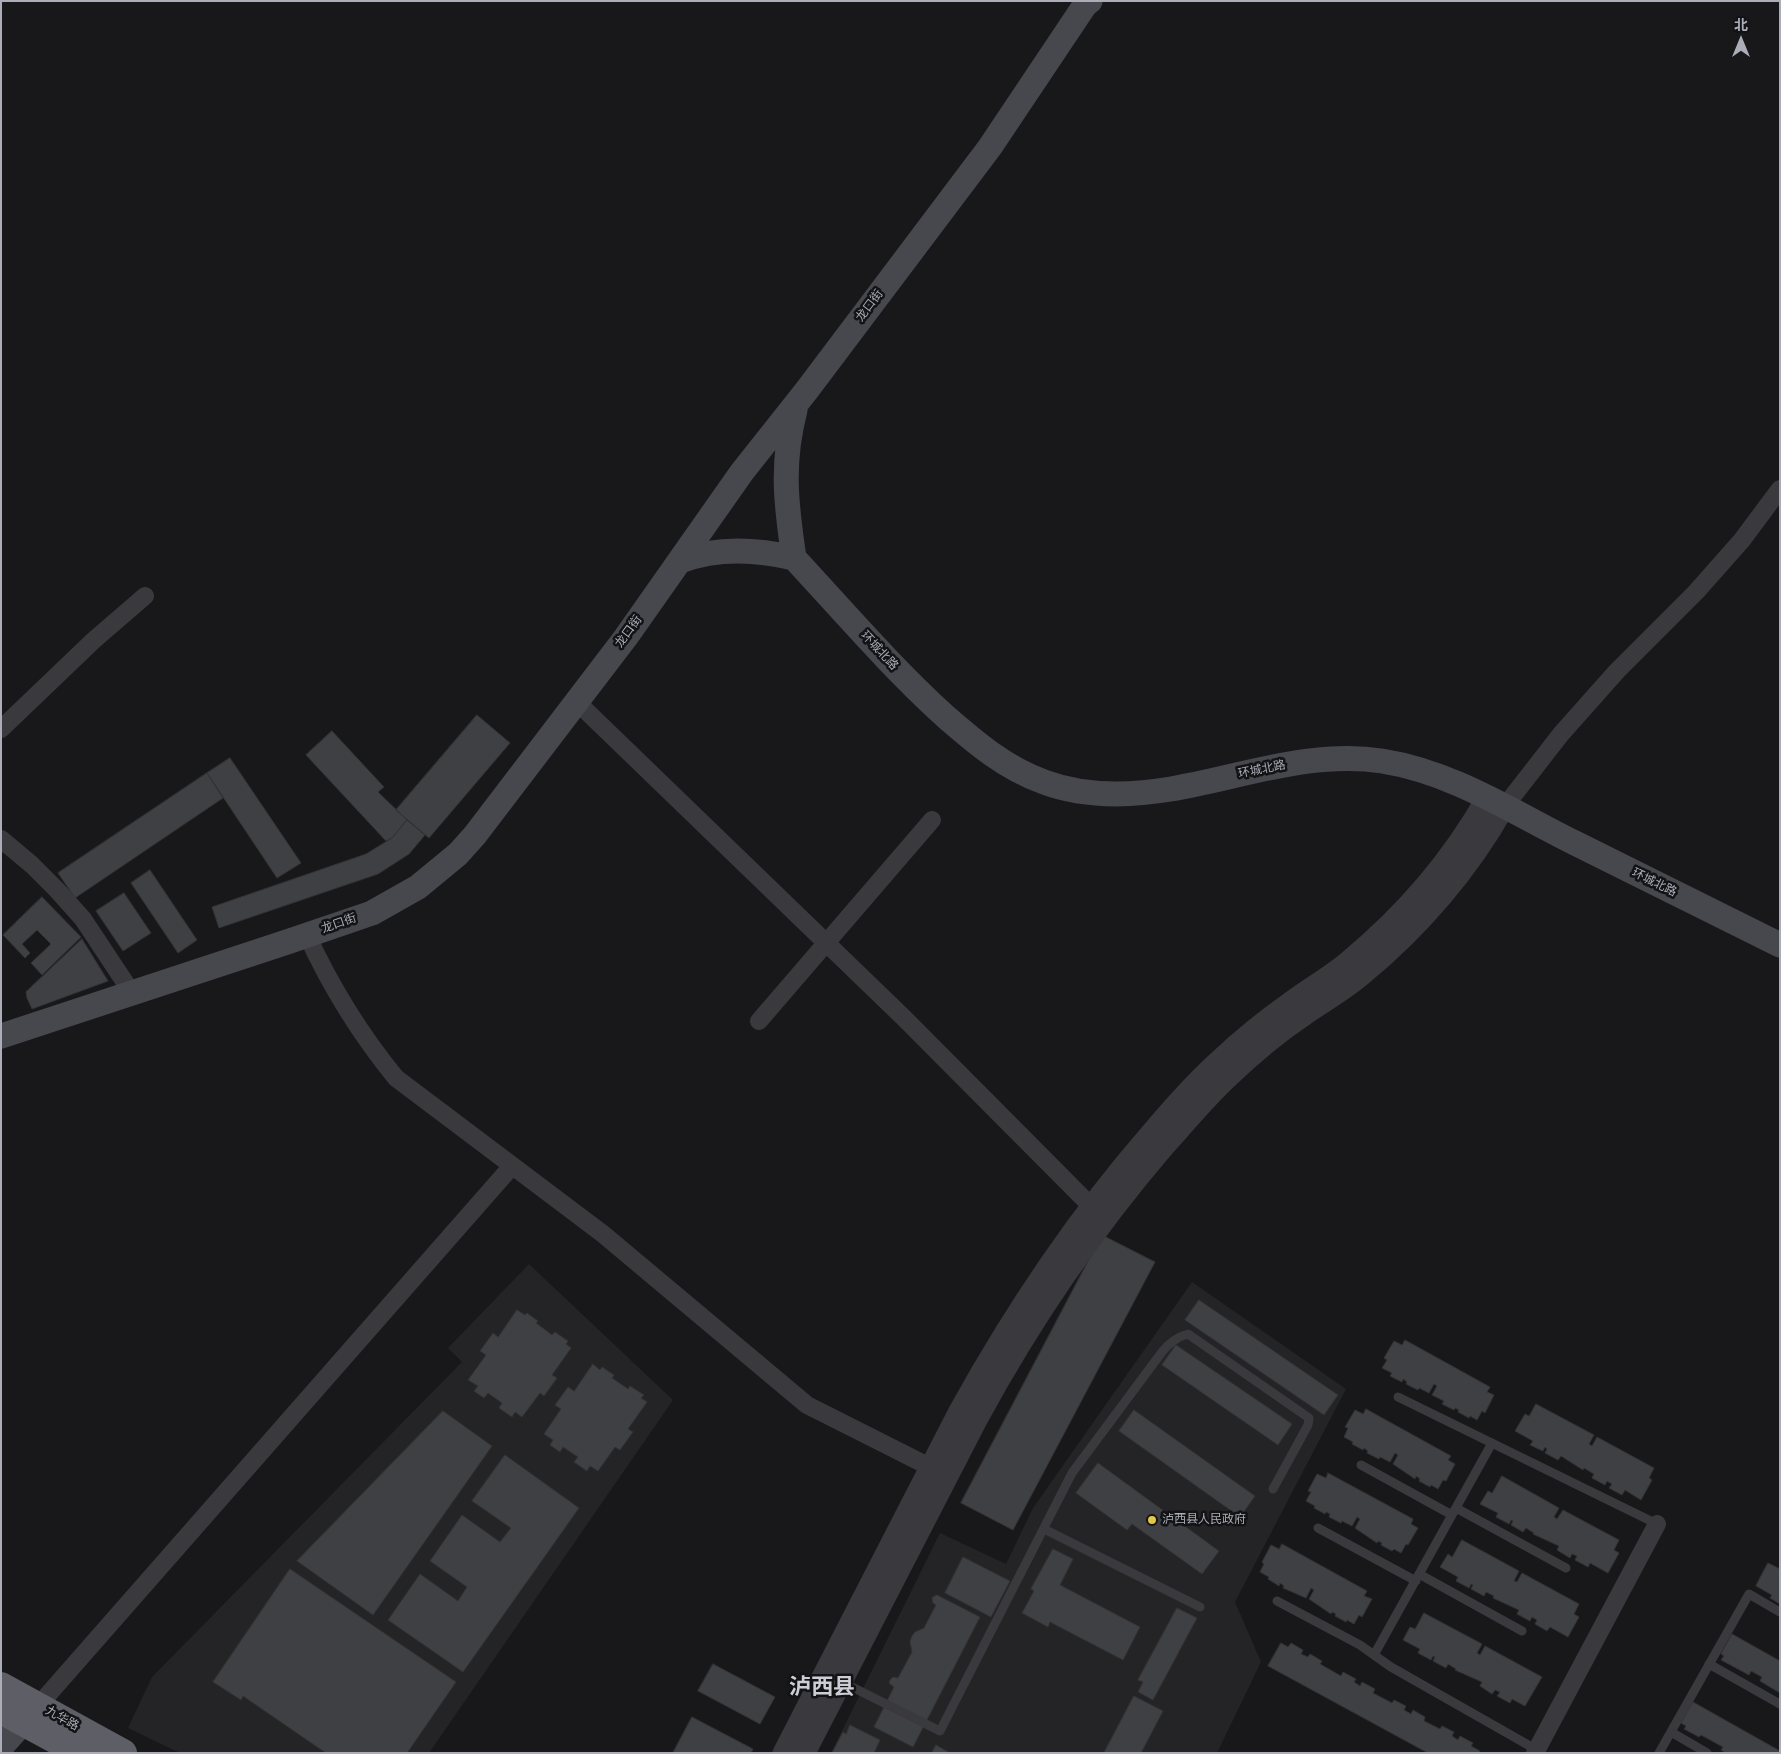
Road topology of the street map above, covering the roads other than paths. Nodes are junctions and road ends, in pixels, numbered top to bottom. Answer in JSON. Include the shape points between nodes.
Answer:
{"nodes":[{"id":1,"x":1087,"y":3,"type":"edge"},
{"id":2,"x":797,"y":403,"type":"junction"},
{"id":3,"x":1780,"y":489,"type":"edge"},
{"id":4,"x":794,"y":558,"type":"junction"},
{"id":5,"x":680,"y":560,"type":"junction"},
{"id":6,"x":145,"y":596,"type":"dead end"},
{"id":7,"x":577,"y":702,"type":"junction"},
{"id":8,"x":1,"y":729,"type":"edge"},
{"id":9,"x":1496,"y":802,"type":"junction"},
{"id":10,"x":932,"y":820,"type":"dead end"},
{"id":11,"x":1,"y":839,"type":"edge"},
{"id":12,"x":307,"y":936,"type":"junction"},
{"id":13,"x":826,"y":943,"type":"junction"},
{"id":14,"x":1780,"y":945,"type":"edge"},
{"id":15,"x":132,"y":993,"type":"junction"},
{"id":16,"x":758,"y":1021,"type":"dead end"},
{"id":17,"x":1,"y":1036,"type":"edge"},
{"id":18,"x":512,"y":1166,"type":"junction"},
{"id":19,"x":1091,"y":1206,"type":"junction"},
{"id":20,"x":1398,"y":1396,"type":"dead end"},
{"id":21,"x":1492,"y":1443,"type":"junction"},
{"id":22,"x":1361,"y":1464,"type":"dead end"},
{"id":23,"x":930,"y":1467,"type":"junction"},
{"id":24,"x":1273,"y":1489,"type":"dead end"},
{"id":25,"x":1454,"y":1511,"type":"junction"},
{"id":26,"x":1657,"y":1524,"type":"joint"},
{"id":27,"x":1044,"y":1528,"type":"junction"},
{"id":28,"x":1318,"y":1528,"type":"dead end"},
{"id":29,"x":1566,"y":1568,"type":"dead end"},
{"id":30,"x":1417,"y":1578,"type":"junction"},
{"id":31,"x":1277,"y":1601,"type":"dead end"},
{"id":32,"x":1200,"y":1607,"type":"dead end"},
{"id":33,"x":1780,"y":1612,"type":"edge"},
{"id":34,"x":1522,"y":1631,"type":"dead end"},
{"id":35,"x":1374,"y":1655,"type":"junction"},
{"id":36,"x":1709,"y":1664,"type":"junction"},
{"id":37,"x":842,"y":1682,"type":"junction"},
{"id":38,"x":1,"y":1686,"type":"edge"},
{"id":39,"x":1780,"y":1704,"type":"edge"},
{"id":40,"x":21,"y":1713,"type":"edge"},
{"id":41,"x":1670,"y":1732,"type":"junction"},
{"id":42,"x":1,"y":1747,"type":"edge"},
{"id":43,"x":1536,"y":1751,"type":"edge"},
{"id":44,"x":80,"y":1753,"type":"edge"},
{"id":45,"x":123,"y":1753,"type":"edge"},
{"id":46,"x":783,"y":1753,"type":"edge"},
{"id":47,"x":805,"y":1753,"type":"edge"},
{"id":48,"x":1659,"y":1753,"type":"edge"},
{"id":49,"x":1707,"y":1753,"type":"edge"}],
"edges":[{"from":1,"to":2,"type":"main road","name":"龙口街","via":[[990,147]]},
{"from":2,"to":4,"type":"main road","via":[[787,446],[785,489]]},
{"from":2,"to":5,"type":"main road","name":"龙口街","via":[[742,472]]},
{"from":3,"to":9,"type":"street","via":[[1742,540],[1696,592],[1617,671]]},
{"from":4,"to":5,"type":"main road","via":[[737,550]]},
{"from":4,"to":9,"type":"main road","name":"环城北路","via":[[912,686],[993,756],[1045,783],[1084,792],[1142,793],[1312,760],[1359,759],[1425,770]]},
{"from":5,"to":7,"type":"main road","name":"龙口街"},
{"from":6,"to":8,"type":"street"},
{"from":7,"to":12,"type":"main road","name":"龙口街","via":[[475,835],[439,871],[372,913]]},
{"from":7,"to":13,"type":"street"},
{"from":9,"to":14,"type":"main road","name":"环城北路"},
{"from":9,"to":19,"type":"street","via":[[1390,924],[1346,963],[1267,1019],[1214,1064],[1159,1123]]},
{"from":9,"to":37,"type":"street","via":[[1477,852],[1430,911],[1359,978],[1279,1034],[1228,1078],[1168,1143],[1106,1218],[1005,1368]]},
{"from":10,"to":13,"type":"street"},
{"from":11,"to":15,"type":"street","via":[[38,871],[83,919]]},
{"from":12,"to":15,"type":"main road","name":"龙口街"},
{"from":12,"to":18,"type":"street","via":[[343,1005],[396,1078]]},
{"from":13,"to":16,"type":"street"},
{"from":13,"to":19,"type":"street"},
{"from":15,"to":17,"type":"main road","name":"龙口街"},
{"from":18,"to":23,"type":"street","via":[[603,1234],[807,1405]]},
{"from":18,"to":40,"type":"street"},
{"from":19,"to":23,"type":"street","via":[[997,1344]]},
{"from":20,"to":21,"type":"lane"},
{"from":21,"to":25,"type":"lane"},
{"from":21,"to":26,"type":"lane"},
{"from":22,"to":25,"type":"lane"},
{"from":23,"to":46,"type":"street"},
{"from":24,"to":27,"type":"lane","via":[[1309,1418],[1188,1334],[1166,1346],[1072,1473]]},
{"from":25,"to":29,"type":"lane"},
{"from":25,"to":30,"type":"lane"},
{"from":26,"to":43,"type":"street"},
{"from":27,"to":32,"type":"lane"},
{"from":27,"to":37,"type":"lane","via":[[940,1732]]},
{"from":28,"to":30,"type":"lane"},
{"from":30,"to":34,"type":"lane"},
{"from":30,"to":35,"type":"lane"},
{"from":31,"to":35,"type":"lane"},
{"from":33,"to":36,"type":"lane","via":[[1749,1594]]},
{"from":35,"to":43,"type":"lane"},
{"from":36,"to":39,"type":"lane"},
{"from":36,"to":41,"type":"lane"},
{"from":37,"to":47,"type":"street"},
{"from":38,"to":40,"type":"highway","name":"九华路"},
{"from":40,"to":42,"type":"main road"},
{"from":40,"to":44,"type":"highway","name":"九华路"},
{"from":40,"to":45,"type":"highway","name":"九华路"},
{"from":41,"to":48,"type":"lane"},
{"from":41,"to":49,"type":"lane"}]}
